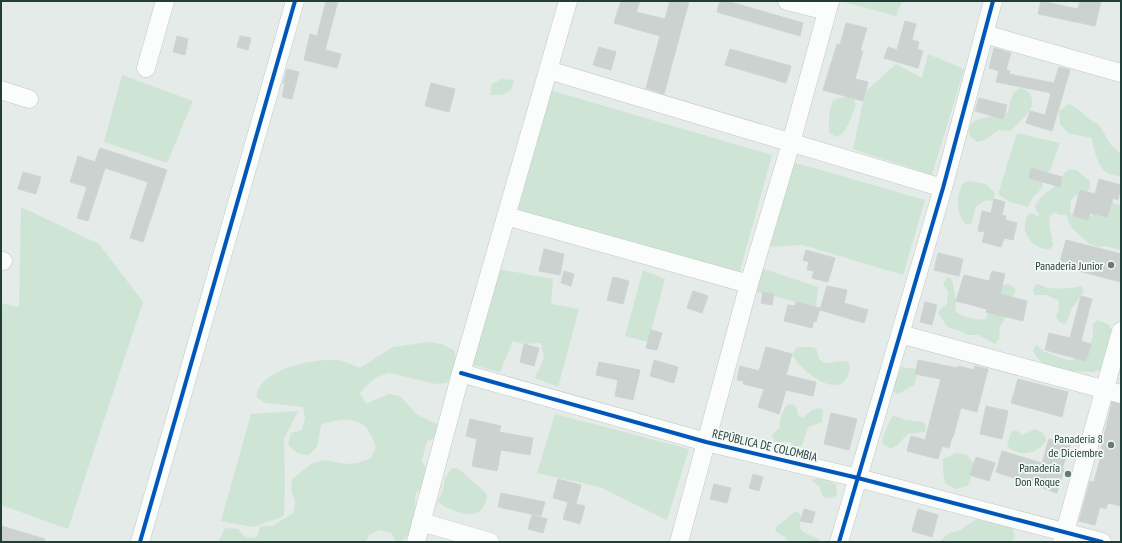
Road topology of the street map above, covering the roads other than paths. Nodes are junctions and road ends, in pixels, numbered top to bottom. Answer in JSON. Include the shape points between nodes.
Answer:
{"nodes":[{"id":1,"x":165,"y":1,"type":"edge"},
{"id":2,"x":295,"y":1,"type":"edge"},
{"id":3,"x":568,"y":1,"type":"edge"},
{"id":4,"x":787,"y":1,"type":"edge"},
{"id":5,"x":993,"y":1,"type":"edge"},
{"id":6,"x":829,"y":6,"type":"edge"},
{"id":7,"x":984,"y":34,"type":"junction"},
{"id":8,"x":146,"y":68,"type":"dead end"},
{"id":9,"x":548,"y":70,"type":"junction"},
{"id":10,"x":1121,"y":73,"type":"edge"},
{"id":11,"x":1,"y":90,"type":"edge"},
{"id":12,"x":29,"y":99,"type":"dead end"},
{"id":13,"x":791,"y":143,"type":"junction"},
{"id":14,"x":943,"y":188,"type":"junction"},
{"id":15,"x":506,"y":216,"type":"junction"},
{"id":16,"x":749,"y":284,"type":"junction"},
{"id":17,"x":1121,"y":331,"type":"edge"},
{"id":18,"x":900,"y":334,"type":"junction"},
{"id":19,"x":461,"y":373,"type":"junction"},
{"id":20,"x":1113,"y":392,"type":"edge"},
{"id":21,"x":706,"y":442,"type":"junction"},
{"id":22,"x":858,"y":478,"type":"junction"},
{"id":23,"x":421,"y":522,"type":"junction"},
{"id":24,"x":1064,"y":537,"type":"edge"},
{"id":25,"x":140,"y":542,"type":"edge"},
{"id":26,"x":416,"y":542,"type":"edge"},
{"id":27,"x":490,"y":542,"type":"edge"},
{"id":28,"x":679,"y":542,"type":"edge"},
{"id":29,"x":839,"y":542,"type":"edge"},
{"id":30,"x":1102,"y":542,"type":"edge"}],
"edges":[{"from":1,"to":8,"type":"street"},
{"from":2,"to":25,"type":"street"},
{"from":3,"to":9,"type":"street"},
{"from":4,"to":6,"type":"street"},
{"from":5,"to":7,"type":"street"},
{"from":6,"to":13,"type":"street"},
{"from":7,"to":10,"type":"street"},
{"from":7,"to":14,"type":"street"},
{"from":9,"to":13,"type":"street"},
{"from":9,"to":15,"type":"street"},
{"from":11,"to":12,"type":"street"},
{"from":13,"to":14,"type":"street"},
{"from":13,"to":16,"type":"street"},
{"from":14,"to":18,"type":"street"},
{"from":15,"to":16,"type":"street"},
{"from":15,"to":19,"type":"street"},
{"from":16,"to":21,"type":"street"},
{"from":17,"to":20,"type":"street"},
{"from":18,"to":20,"type":"street"},
{"from":18,"to":22,"type":"street"},
{"from":19,"to":21,"type":"street","name":"REPÚBLICA DE COLOMBIA"},
{"from":19,"to":23,"type":"street"},
{"from":20,"to":24,"type":"street"},
{"from":21,"to":22,"type":"street","name":"REPÚBLICA DE COLOMBIA"},
{"from":21,"to":28,"type":"street"},
{"from":22,"to":24,"type":"street","name":"REPÚBLICA DE COLOMBIA"},
{"from":22,"to":29,"type":"street"},
{"from":23,"to":26,"type":"street"},
{"from":23,"to":27,"type":"street"},
{"from":24,"to":30,"type":"street","name":"REPÚBLICA DE COLOMBIA"}]}
